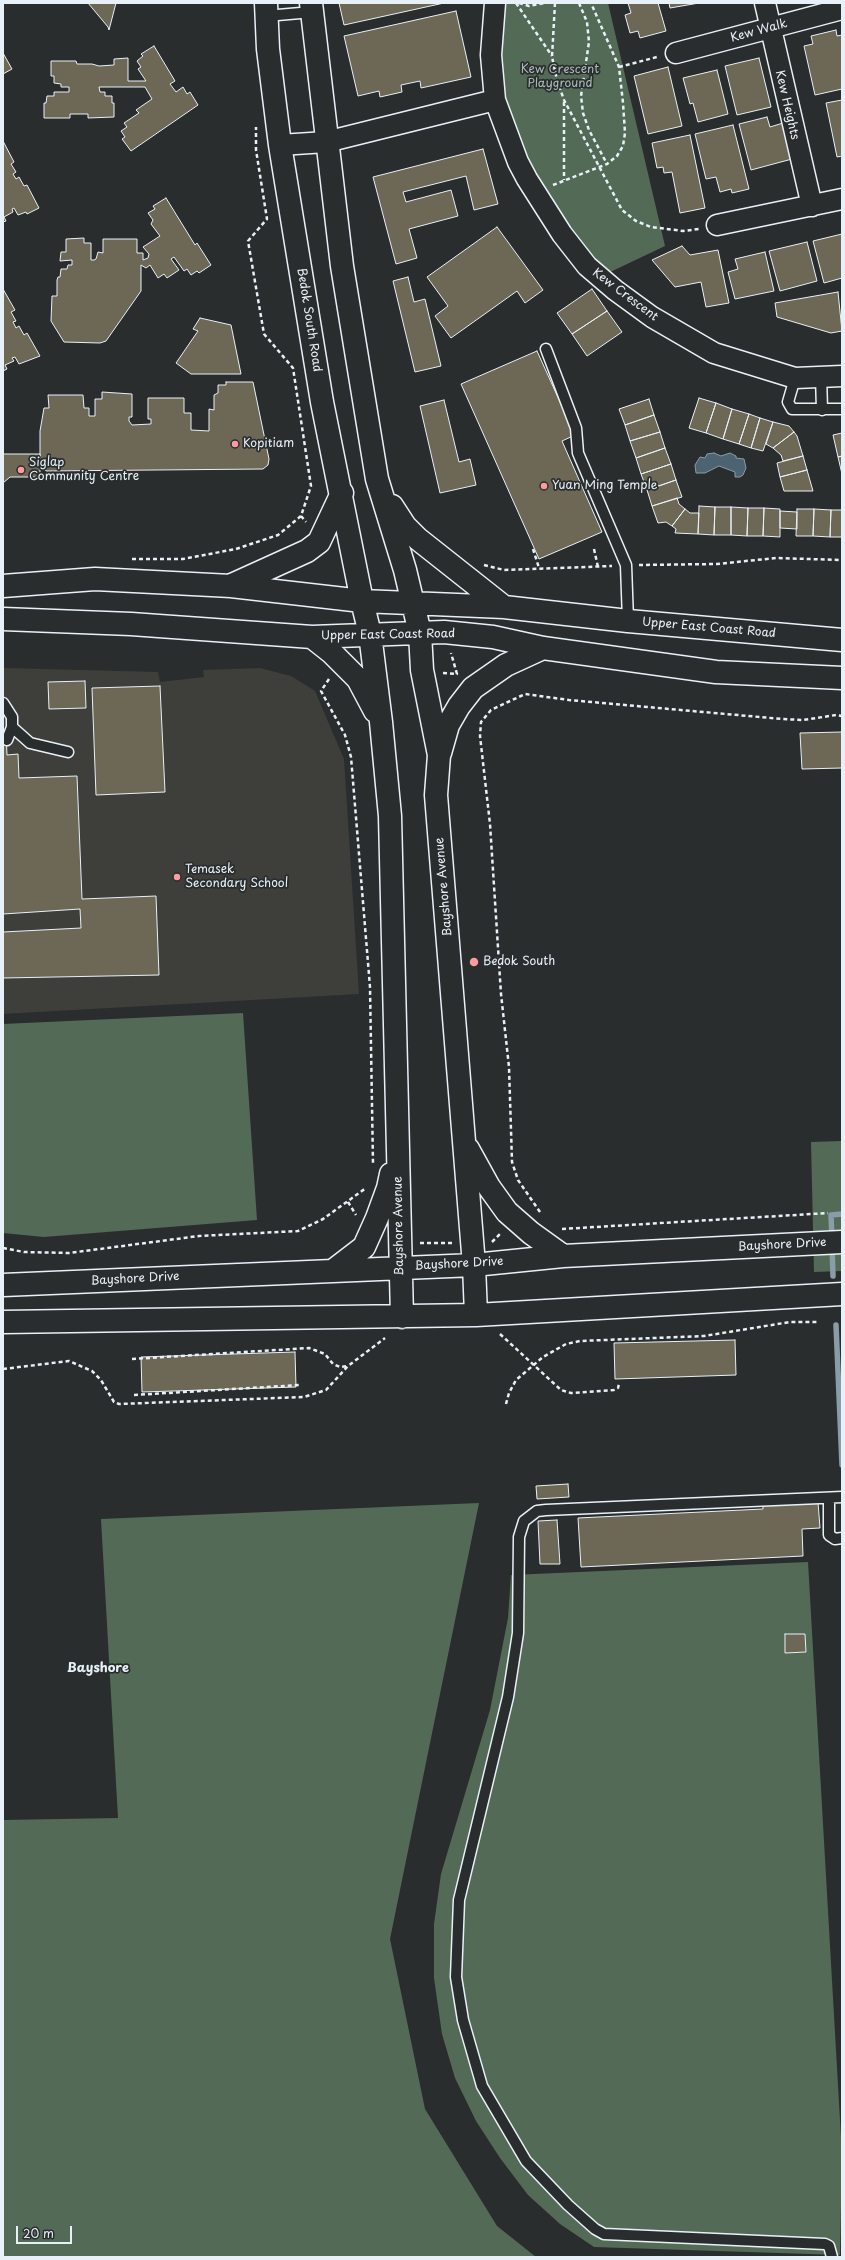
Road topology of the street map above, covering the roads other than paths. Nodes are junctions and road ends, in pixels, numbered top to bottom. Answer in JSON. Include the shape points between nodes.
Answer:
{"nodes":[{"id":1,"x":495,"y":3,"type":"edge"},
{"id":2,"x":764,"y":3,"type":"edge"},
{"id":3,"x":312,"y":7,"type":"edge"},
{"id":4,"x":842,"y":9,"type":"edge"},
{"id":5,"x":266,"y":10,"type":"edge"},
{"id":6,"x":770,"y":27,"type":"junction"},
{"id":7,"x":676,"y":53,"type":"road end"},
{"id":8,"x":495,"y":100,"type":"junction"},
{"id":9,"x":326,"y":142,"type":"junction"},
{"id":10,"x":280,"y":145,"type":"junction"},
{"id":11,"x":842,"y":198,"type":"edge"},
{"id":12,"x":812,"y":206,"type":"junction"},
{"id":13,"x":717,"y":225,"type":"road end"},
{"id":14,"x":546,"y":349,"type":"dead end"},
{"id":15,"x":821,"y":376,"type":"junction"},
{"id":16,"x":842,"y":376,"type":"edge"},
{"id":17,"x":795,"y":378,"type":"junction"},
{"id":18,"x":842,"y":409,"type":"edge"},
{"id":19,"x":822,"y":410,"type":"junction"},
{"id":20,"x":377,"y":478,"type":"junction"},
{"id":21,"x":342,"y":493,"type":"junction"},
{"id":22,"x":3,"y":586,"type":"edge"},
{"id":23,"x":231,"y":586,"type":"junction"},
{"id":24,"x":362,"y":601,"type":"junction"},
{"id":25,"x":412,"y":603,"type":"junction"},
{"id":26,"x":504,"y":607,"type":"junction"},
{"id":27,"x":3,"y":619,"type":"edge"},
{"id":28,"x":628,"y":621,"type":"junction"},
{"id":29,"x":420,"y":633,"type":"junction"},
{"id":30,"x":370,"y":634,"type":"junction"},
{"id":31,"x":312,"y":637,"type":"junction"},
{"id":32,"x":842,"y":640,"type":"edge"},
{"id":33,"x":543,"y":648,"type":"junction"},
{"id":34,"x":842,"y":678,"type":"edge"},
{"id":35,"x":3,"y":703,"type":"edge"},
{"id":36,"x":381,"y":722,"type":"junction"},
{"id":37,"x":12,"y":727,"type":"junction"},
{"id":38,"x":7,"y":740,"type":"dead end"},
{"id":39,"x":68,"y":752,"type":"dead end"},
{"id":40,"x":439,"y":755,"type":"junction"},
{"id":41,"x":397,"y":1136,"type":"junction"},
{"id":42,"x":464,"y":1142,"type":"junction"},
{"id":43,"x":842,"y":1242,"type":"edge"},
{"id":44,"x":563,"y":1256,"type":"junction"},
{"id":45,"x":484,"y":1264,"type":"junction"},
{"id":46,"x":400,"y":1267,"type":"junction"},
{"id":47,"x":334,"y":1270,"type":"junction"},
{"id":48,"x":3,"y":1285,"type":"edge"},
{"id":49,"x":842,"y":1294,"type":"edge"},
{"id":50,"x":476,"y":1315,"type":"junction"},
{"id":51,"x":3,"y":1322,"type":"edge"},
{"id":52,"x":391,"y":1324,"type":"junction"},
{"id":53,"x":842,"y":1497,"type":"edge"},
{"id":54,"x":829,"y":1498,"type":"junction"},
{"id":55,"x":842,"y":1538,"type":"edge"},
{"id":56,"x":832,"y":2257,"type":"edge"}],
"edges":[{"from":1,"to":8,"type":"street","name":"Kew Crescent","via":[[491,55]]},
{"from":2,"to":6,"type":"street","name":"Kew Heights"},
{"from":3,"to":5,"type":"lane"},
{"from":3,"to":9,"type":"main road"},
{"from":4,"to":6,"type":"street","name":"Kew Walk"},
{"from":5,"to":10,"type":"main road","name":"Bedok South Road"},
{"from":6,"to":7,"type":"street","name":"Kew Walk"},
{"from":6,"to":12,"type":"street","name":"Kew Heights"},
{"from":8,"to":9,"type":"street"},
{"from":8,"to":17,"type":"street","name":"Kew Crescent","via":[[518,162],[567,242],[587,266],[646,312],[714,353]]},
{"from":9,"to":10,"type":"street"},
{"from":9,"to":20,"type":"main road","via":[[342,266]]},
{"from":10,"to":21,"type":"main road","name":"Bedok South Road","via":[[322,402]]},
{"from":11,"to":12,"type":"street"},
{"from":12,"to":13,"type":"street"},
{"from":14,"to":28,"type":"lane","via":[[576,428],[578,454],[626,565]]},
{"from":15,"to":16,"type":"street","name":"Kew Crescent"},
{"from":15,"to":17,"type":"street","name":"Kew Crescent"},
{"from":15,"to":19,"type":"lane"},
{"from":17,"to":19,"type":"lane","via":[[788,402],[790,407]]},
{"from":18,"to":19,"type":"lane"},
{"from":20,"to":25,"type":"main road","via":[[405,570]]},
{"from":20,"to":26,"type":"main road","via":[[405,526]]},
{"from":21,"to":23,"type":"main road","via":[[319,542],[302,554]]},
{"from":21,"to":24,"type":"main road","name":"Bedok South Road"},
{"from":22,"to":23,"type":"main road","name":"Upper East Coast Road","via":[[95,579]]},
{"from":23,"to":24,"type":"main road","name":"Upper East Coast Road"},
{"from":24,"to":25,"type":"main road","name":"Upper East Coast Road"},
{"from":24,"to":30,"type":"main road","name":"Bedok South Road"},
{"from":25,"to":26,"type":"main road","name":"Upper East Coast Road"},
{"from":25,"to":29,"type":"main road"},
{"from":26,"to":28,"type":"main road","name":"Upper East Coast Road"},
{"from":27,"to":31,"type":"main road","name":"Upper East Coast Road"},
{"from":28,"to":32,"type":"main road","name":"Upper East Coast Road"},
{"from":29,"to":30,"type":"main road","name":"Upper East Coast Road"},
{"from":29,"to":33,"type":"main road","name":"Upper East Coast Road","via":[[444,632],[493,637]]},
{"from":29,"to":40,"type":"main road","name":"Bayshore Avenue","via":[[422,670]]},
{"from":30,"to":31,"type":"main road","name":"Upper East Coast Road"},
{"from":30,"to":36,"type":"main road","name":"Bayshore Avenue"},
{"from":31,"to":36,"type":"main road","via":[[358,679]]},
{"from":33,"to":34,"type":"main road","name":"Upper East Coast Road","via":[[716,672]]},
{"from":33,"to":40,"type":"main road","via":[[506,665],[472,688],[448,725]]},
{"from":35,"to":37,"type":"lane","via":[[12,717]]},
{"from":36,"to":41,"type":"main road","name":"Bayshore Avenue","via":[[390,816]]},
{"from":37,"to":38,"type":"lane"},
{"from":37,"to":39,"type":"lane","via":[[30,743]]},
{"from":40,"to":42,"type":"main road","name":"Bayshore Avenue","via":[[436,795]]},
{"from":41,"to":46,"type":"main road","name":"Bayshore Avenue"},
{"from":41,"to":47,"type":"main road","name":"Bayshore Avenue","via":[[388,1188],[364,1247]]},
{"from":42,"to":44,"type":"main road","name":"Bayshore Avenue","via":[[489,1187],[507,1212],[530,1233]]},
{"from":42,"to":45,"type":"main road","name":"Bayshore Avenue","via":[[473,1242]]},
{"from":43,"to":44,"type":"main road","name":"Bayshore Drive"},
{"from":44,"to":45,"type":"main road","name":"Bayshore Drive"},
{"from":45,"to":46,"type":"main road","name":"Bayshore Drive"},
{"from":45,"to":50,"type":"main road","name":"Bayshore Avenue"},
{"from":46,"to":47,"type":"main road","name":"Bayshore Drive"},
{"from":46,"to":52,"type":"main road","name":"Bayshore Avenue"},
{"from":47,"to":48,"type":"main road","name":"Bayshore Drive"},
{"from":49,"to":50,"type":"main road","via":[[499,1323]]},
{"from":50,"to":52,"type":"main road"},
{"from":51,"to":52,"type":"main road"},
{"from":53,"to":54,"type":"lane"},
{"from":54,"to":55,"type":"lane","via":[[830,1535],[835,1539]]},
{"from":54,"to":56,"type":"lane","via":[[542,1511],[529,1515],[524,1521],[519,1537],[518,1634],[508,1697],[459,1900],[456,1977],[463,2020],[482,2086],[526,2161],[568,2206],[594,2229],[604,2234],[824,2244],[829,2246]]}]}
